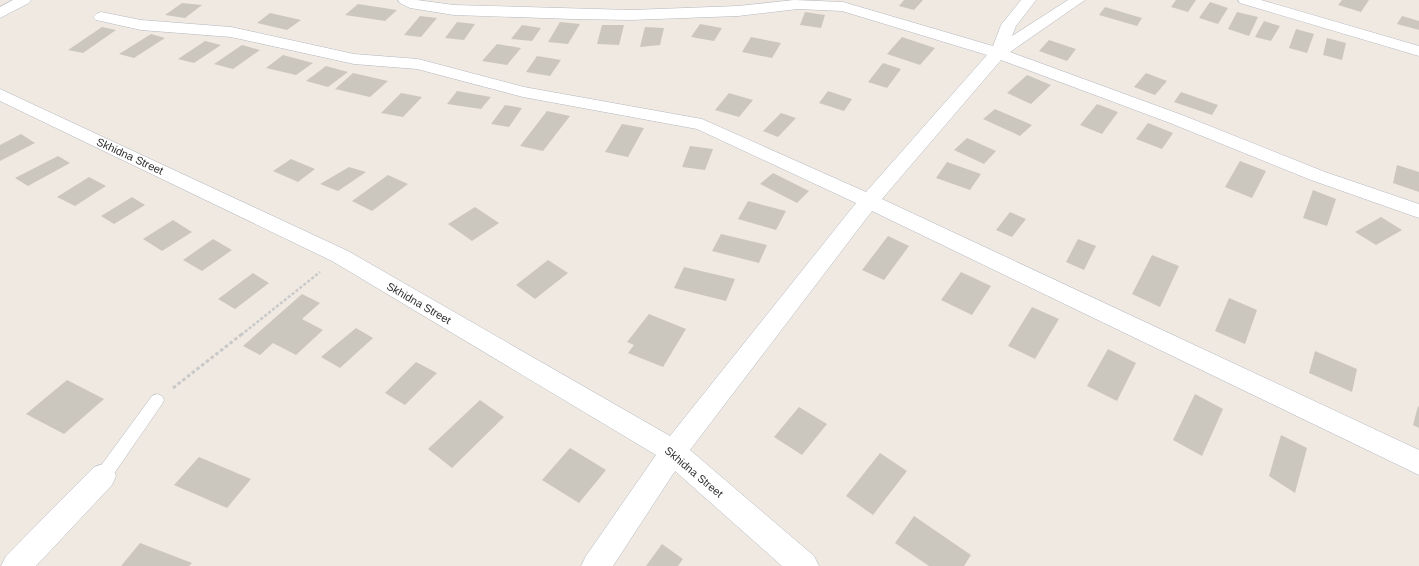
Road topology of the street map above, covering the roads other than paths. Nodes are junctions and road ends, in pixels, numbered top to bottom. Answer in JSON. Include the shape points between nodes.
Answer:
{"nodes":[{"id":1,"x":24,"y":0,"type":"edge"},
{"id":2,"x":404,"y":0,"type":"edge"},
{"id":3,"x":626,"y":0,"type":"edge"},
{"id":4,"x":1029,"y":0,"type":"edge"},
{"id":5,"x":1078,"y":0,"type":"edge"},
{"id":6,"x":1245,"y":0,"type":"edge"},
{"id":7,"x":847,"y":4,"type":"edge"},
{"id":8,"x":0,"y":13,"type":"edge"},
{"id":9,"x":631,"y":15,"type":"junction"},
{"id":10,"x":100,"y":17,"type":"dead end"},
{"id":11,"x":1419,"y":51,"type":"edge"},
{"id":12,"x":998,"y":53,"type":"junction"},
{"id":13,"x":0,"y":94,"type":"edge"},
{"id":14,"x":869,"y":201,"type":"junction"},
{"id":15,"x":1419,"y":211,"type":"edge"},
{"id":16,"x":157,"y":400,"type":"road end"},
{"id":17,"x":673,"y":452,"type":"junction"},
{"id":18,"x":1419,"y":463,"type":"edge"},
{"id":19,"x":103,"y":476,"type":"joint"},
{"id":20,"x":16,"y":566,"type":"edge"},
{"id":21,"x":596,"y":566,"type":"edge"},
{"id":22,"x":804,"y":566,"type":"edge"}],
"edges":[{"from":1,"to":8,"type":"street"},
{"from":2,"to":9,"type":"street","via":[[415,5],[454,10]]},
{"from":3,"to":9,"type":"street"},
{"from":4,"to":12,"type":"street","via":[[1009,26]]},
{"from":5,"to":12,"type":"street"},
{"from":6,"to":11,"type":"street"},
{"from":7,"to":9,"type":"street","via":[[798,4],[738,11]]},
{"from":7,"to":12,"type":"street"},
{"from":10,"to":14,"type":"street","via":[[141,25],[231,32],[354,59],[418,64],[523,92],[702,124]]},
{"from":12,"to":14,"type":"street"},
{"from":12,"to":15,"type":"street","via":[[1176,119],[1318,176]]},
{"from":13,"to":17,"type":"street","name":"Skhidna Street","via":[[340,256]]},
{"from":14,"to":17,"type":"street"},
{"from":14,"to":18,"type":"street"},
{"from":16,"to":19,"type":"lane"},
{"from":17,"to":21,"type":"street"},
{"from":17,"to":22,"type":"street","name":"Skhidna Street"},
{"from":19,"to":20,"type":"street"}]}
